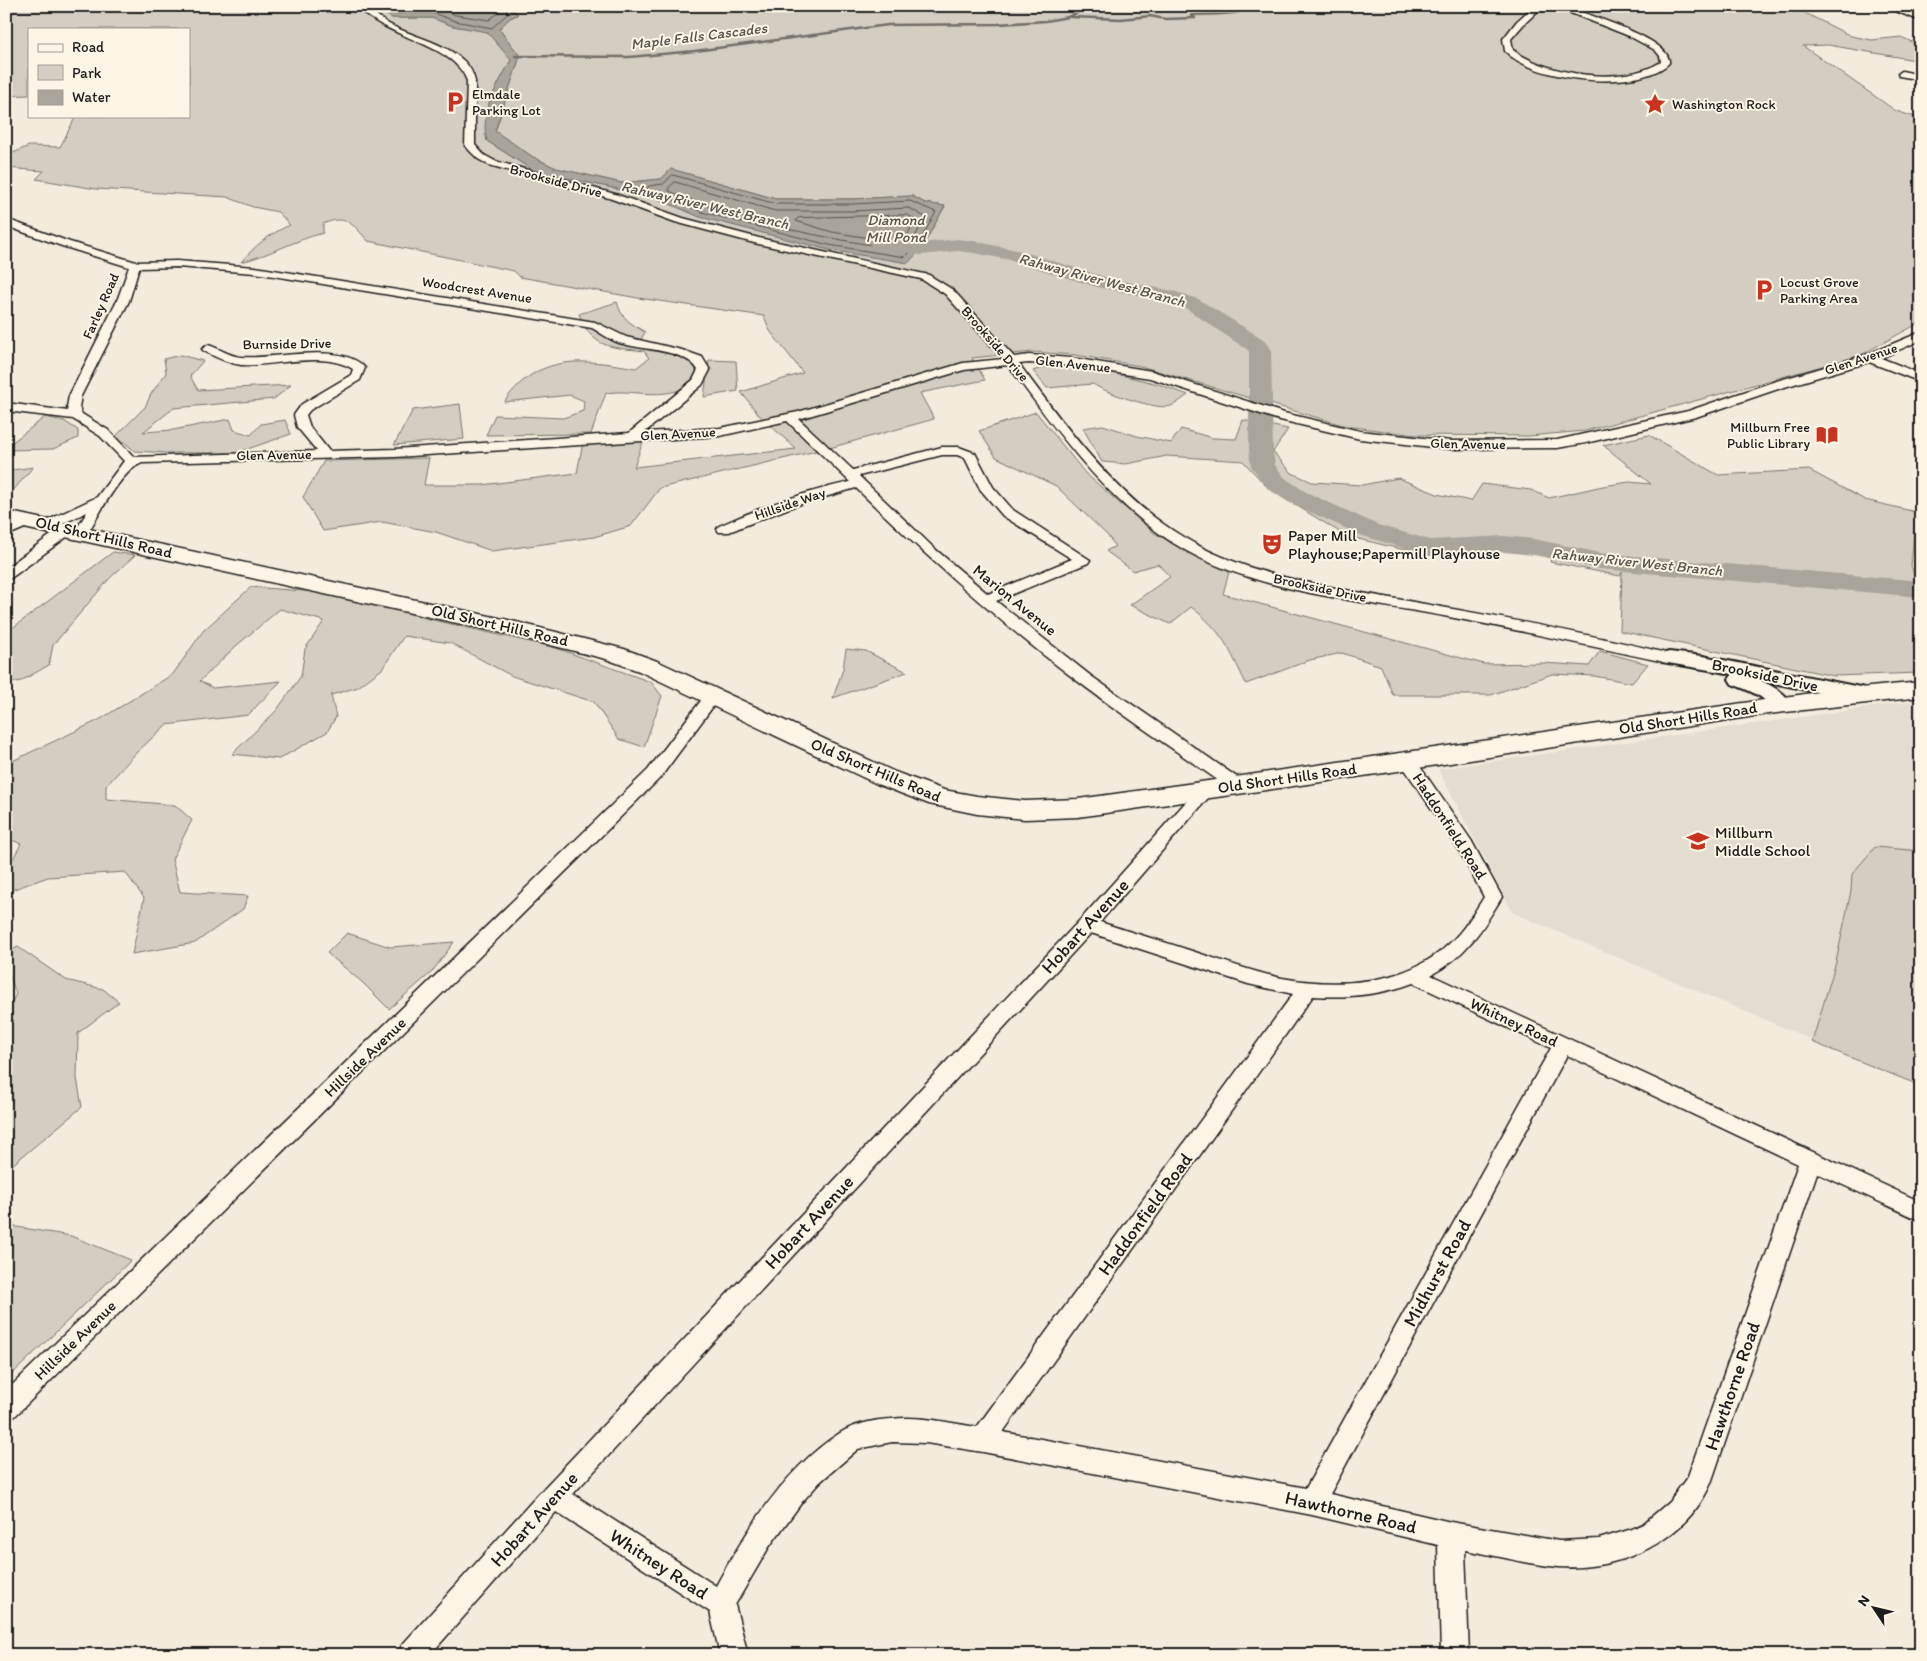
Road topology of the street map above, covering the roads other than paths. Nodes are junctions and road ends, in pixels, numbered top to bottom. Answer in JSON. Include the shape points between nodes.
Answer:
{"nodes":[{"id":1,"x":361,"y":6,"type":"edge"},
{"id":2,"x":1539,"y":6,"type":"edge"},
{"id":3,"x":1557,"y":6,"type":"edge"},
{"id":4,"x":1887,"y":6,"type":"edge"},
{"id":5,"x":1921,"y":19,"type":"edge"},
{"id":6,"x":1902,"y":74,"type":"dead end"},
{"id":7,"x":1921,"y":78,"type":"edge"},
{"id":8,"x":6,"y":222,"type":"edge"},
{"id":9,"x":135,"y":265,"type":"junction"},
{"id":10,"x":1921,"y":336,"type":"edge"},
{"id":11,"x":208,"y":349,"type":"dead end"},
{"id":12,"x":1870,"y":358,"type":"junction"},
{"id":13,"x":1011,"y":361,"type":"junction"},
{"id":14,"x":1921,"y":378,"type":"edge"},
{"id":15,"x":6,"y":407,"type":"edge"},
{"id":16,"x":76,"y":416,"type":"junction"},
{"id":17,"x":790,"y":417,"type":"junction"},
{"id":18,"x":632,"y":437,"type":"junction"},
{"id":19,"x":325,"y":454,"type":"junction"},
{"id":20,"x":132,"y":462,"type":"junction"},
{"id":21,"x":853,"y":480,"type":"junction"},
{"id":22,"x":107,"y":496,"type":"junction"},
{"id":23,"x":6,"y":517,"type":"edge"},
{"id":24,"x":56,"y":527,"type":"junction"},
{"id":25,"x":724,"y":529,"type":"dead end"},
{"id":26,"x":6,"y":532,"type":"edge"},
{"id":27,"x":6,"y":575,"type":"edge"},
{"id":28,"x":986,"y":600,"type":"junction"},
{"id":29,"x":1669,"y":658,"type":"junction"},
{"id":30,"x":1766,"y":675,"type":"junction"},
{"id":31,"x":1921,"y":690,"type":"edge"},
{"id":32,"x":1860,"y":694,"type":"junction"},
{"id":33,"x":712,"y":697,"type":"junction"},
{"id":34,"x":1791,"y":704,"type":"junction"},
{"id":35,"x":1408,"y":762,"type":"junction"},
{"id":36,"x":1238,"y":786,"type":"junction"},
{"id":37,"x":1206,"y":790,"type":"junction"},
{"id":38,"x":1087,"y":925,"type":"junction"},
{"id":39,"x":1414,"y":974,"type":"junction"},
{"id":40,"x":1308,"y":988,"type":"junction"},
{"id":41,"x":1563,"y":1044,"type":"junction"},
{"id":42,"x":1812,"y":1160,"type":"junction"},
{"id":43,"x":1921,"y":1212,"type":"edge"},
{"id":44,"x":6,"y":1408,"type":"edge"},
{"id":45,"x":983,"y":1440,"type":"junction"},
{"id":46,"x":554,"y":1496,"type":"junction"},
{"id":47,"x":1312,"y":1502,"type":"junction"},
{"id":48,"x":1451,"y":1536,"type":"junction"},
{"id":49,"x":721,"y":1604,"type":"junction"},
{"id":50,"x":412,"y":1655,"type":"edge"},
{"id":51,"x":734,"y":1655,"type":"edge"},
{"id":52,"x":1455,"y":1655,"type":"edge"}],
"edges":[{"from":1,"to":13,"type":"street","name":"Brookside Drive","via":[[392,29],[463,64],[471,81],[470,146],[481,157],[492,163],[612,196],[679,220],[758,241],[925,277],[950,292]]},
{"from":2,"to":3,"type":"street","via":[[1507,39],[1509,51],[1518,58],[1547,69],[1579,75],[1620,76],[1652,71],[1666,61],[1658,49],[1639,38]]},
{"from":4,"to":5,"type":"street"},
{"from":6,"to":7,"type":"street"},
{"from":8,"to":9,"type":"street","name":"Farley Road"},
{"from":9,"to":16,"type":"street","name":"Farley Road","via":[[123,301],[76,396],[73,407]]},
{"from":9,"to":18,"type":"street","name":"Woodcrest Avenue","via":[[177,264],[255,270],[595,324],[622,340],[678,352],[698,360],[704,370],[698,382]]},
{"from":10,"to":12,"type":"street","name":"Glen Avenue"},
{"from":11,"to":19,"type":"street","name":"Burnside Drive","via":[[238,360],[323,356],[356,364],[359,368],[356,376],[306,407],[300,415],[304,429]]},
{"from":12,"to":13,"type":"street","name":"Glen Avenue","via":[[1692,414],[1557,444],[1504,445],[1412,442],[1360,435],[1280,416],[1152,375],[1072,362]]},
{"from":12,"to":14,"type":"street"},
{"from":13,"to":17,"type":"street","name":"Glen Avenue","via":[[963,368]]},
{"from":13,"to":29,"type":"street","name":"Brookside Drive","via":[[1085,457],[1113,487],[1164,531],[1198,552],[1259,575],[1289,582]]},
{"from":15,"to":16,"type":"street"},
{"from":16,"to":20,"type":"street","via":[[104,433]]},
{"from":17,"to":18,"type":"street","name":"Glen Avenue","via":[[720,432]]},
{"from":17,"to":21,"type":"street","name":"Marion Avenue"},
{"from":18,"to":19,"type":"street","name":"Glen Avenue","via":[[395,453]]},
{"from":19,"to":20,"type":"street","name":"Glen Avenue","via":[[148,458]]},
{"from":20,"to":22,"type":"street"},
{"from":21,"to":25,"type":"street","name":"Hillside Way","via":[[755,514]]},
{"from":21,"to":28,"type":"street","name":"Marion Avenue"},
{"from":21,"to":28,"type":"street","name":"Hillside Way","via":[[917,457],[959,451],[970,456],[987,489],[1008,513],[1083,560]]},
{"from":22,"to":24,"type":"street"},
{"from":22,"to":24,"type":"street","via":[[91,515]]},
{"from":23,"to":24,"type":"main road","name":"Old Short Hills Road"},
{"from":24,"to":26,"type":"street"},
{"from":24,"to":27,"type":"street"},
{"from":24,"to":33,"type":"main road","name":"Old Short Hills Road","via":[[565,640],[648,666]]},
{"from":28,"to":36,"type":"street","name":"Marion Avenue","via":[[1085,679]]},
{"from":29,"to":30,"type":"main road","name":"Brookside Drive"},
{"from":29,"to":34,"type":"main road","name":"Brookside Drive","via":[[1754,684]]},
{"from":30,"to":32,"type":"main road","name":"Brookside Drive"},
{"from":30,"to":34,"type":"main road","via":[[1785,688]]},
{"from":31,"to":32,"type":"main road","name":"Old Short Hills Road"},
{"from":32,"to":34,"type":"main road","name":"Old Short Hills Road"},
{"from":33,"to":37,"type":"main road","name":"Old Short Hills Road","via":[[886,778],[939,798],[978,805],[1078,808]]},
{"from":33,"to":44,"type":"street","name":"Hillside Avenue","via":[[654,774]]},
{"from":34,"to":35,"type":"main road","name":"Old Short Hills Road"},
{"from":35,"to":36,"type":"main road","name":"Old Short Hills Road"},
{"from":35,"to":39,"type":"street","name":"Haddonfield Road","via":[[1487,881],[1493,897],[1457,948]]},
{"from":36,"to":37,"type":"main road","name":"Old Short Hills Road"},
{"from":37,"to":38,"type":"street","name":"Hobart Avenue"},
{"from":38,"to":40,"type":"street","via":[[1264,981]]},
{"from":38,"to":46,"type":"street","name":"Hobart Avenue"},
{"from":39,"to":40,"type":"street","via":[[1364,988]]},
{"from":39,"to":41,"type":"street","name":"Whitney Road"},
{"from":40,"to":45,"type":"street","name":"Haddonfield Road"},
{"from":41,"to":42,"type":"street","name":"Whitney Road"},
{"from":41,"to":47,"type":"street","name":"Midhurst Road"},
{"from":42,"to":43,"type":"street","name":"Whitney Road"},
{"from":42,"to":48,"type":"street","name":"Hawthorne Road","via":[[1698,1484],[1678,1511],[1652,1533],[1636,1541],[1609,1550],[1579,1554],[1559,1554]]},
{"from":45,"to":47,"type":"street","name":"Hawthorne Road"},
{"from":45,"to":49,"type":"street","name":"Hawthorne Road","via":[[892,1430],[850,1440],[820,1464],[800,1486],[742,1567]]},
{"from":46,"to":49,"type":"street","name":"Whitney Road"},
{"from":46,"to":50,"type":"street","name":"Hobart Avenue"},
{"from":47,"to":48,"type":"street","name":"Hawthorne Road"},
{"from":48,"to":52,"type":"street"},
{"from":49,"to":51,"type":"street","name":"Whitney Road"}]}
